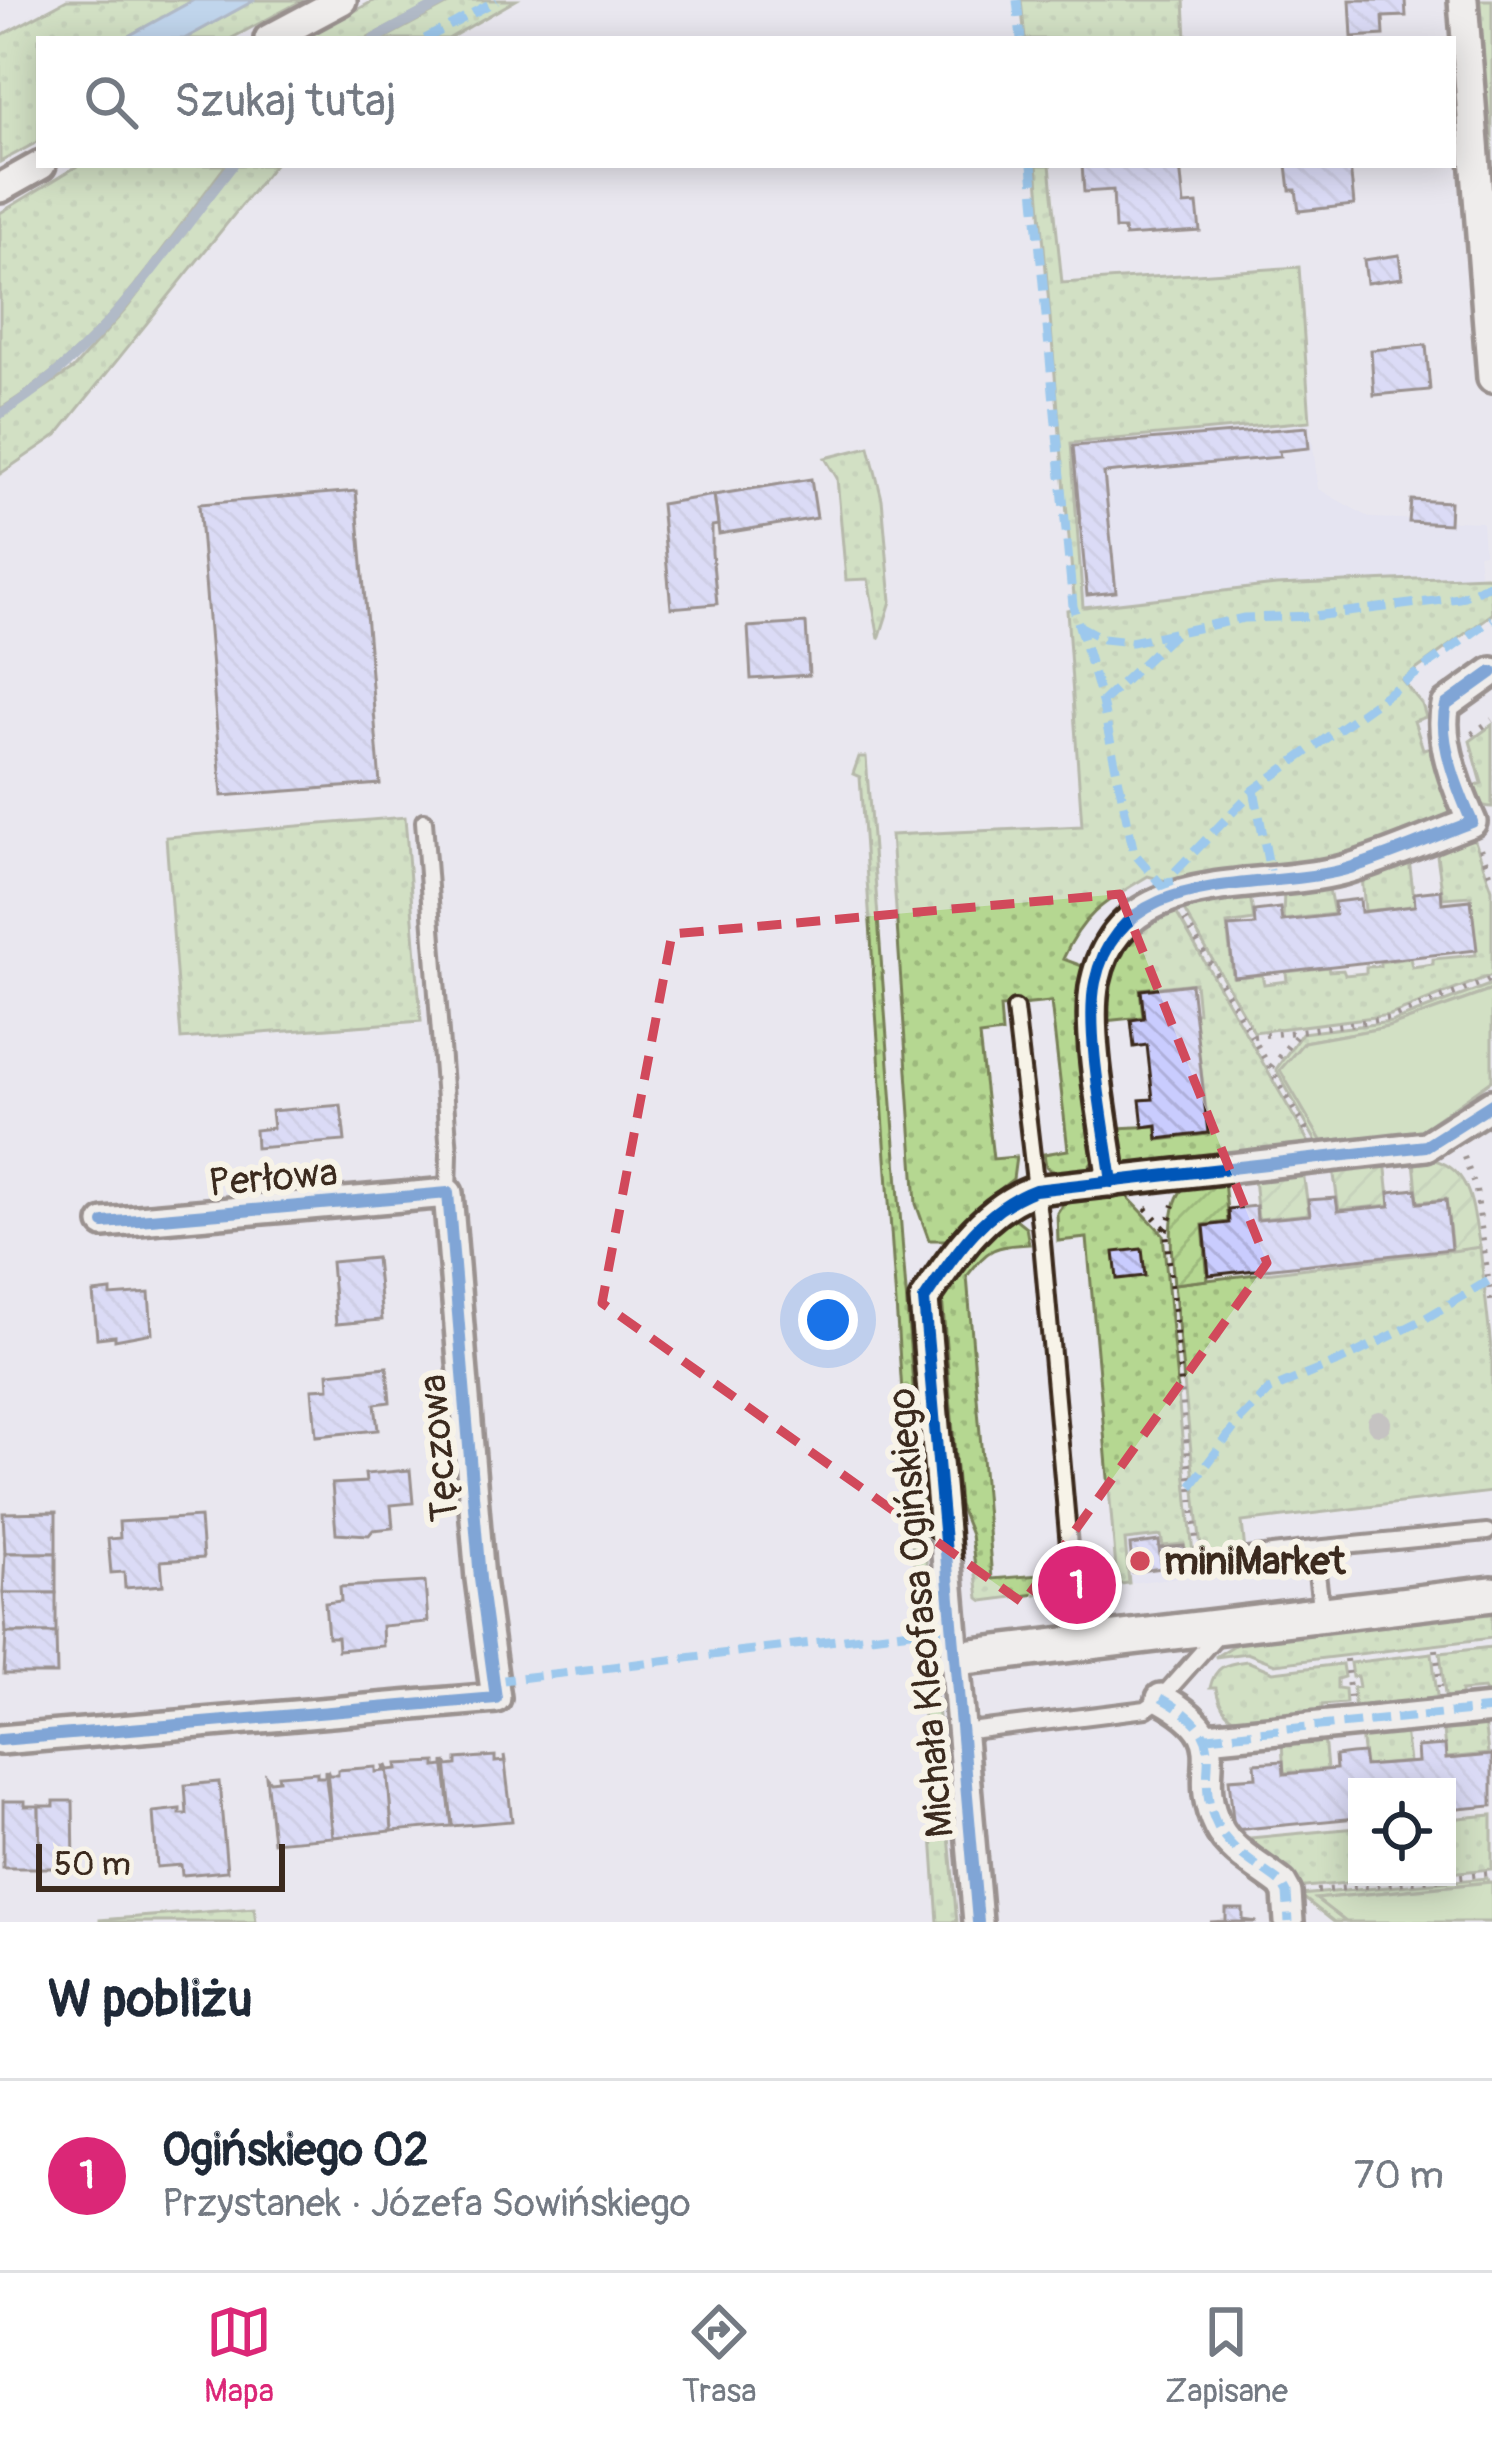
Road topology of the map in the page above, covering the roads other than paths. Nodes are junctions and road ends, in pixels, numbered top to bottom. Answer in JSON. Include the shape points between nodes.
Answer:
{"nodes":[{"id":1,"x":342,"y":0,"type":"edge"},
{"id":2,"x":1463,"y":0,"type":"edge"},
{"id":3,"x":275,"y":36,"type":"edge"},
{"id":4,"x":36,"y":168,"type":"edge"},
{"id":5,"x":0,"y":188,"type":"edge"},
{"id":6,"x":1492,"y":378,"type":"edge"},
{"id":7,"x":1492,"y":672,"type":"edge"},
{"id":8,"x":1482,"y":819,"type":"edge"},
{"id":9,"x":424,"y":821,"type":"dead end"},
{"id":10,"x":1015,"y":1009,"type":"dead end"},
{"id":11,"x":1492,"y":1104,"type":"edge"},
{"id":12,"x":1112,"y":1182,"type":"junction"},
{"id":13,"x":1035,"y":1190,"type":"junction"},
{"id":14,"x":448,"y":1192,"type":"junction"},
{"id":15,"x":104,"y":1223,"type":"dead end"},
{"id":16,"x":1487,"y":1532,"type":"dead end"},
{"id":17,"x":1314,"y":1550,"type":"junction"},
{"id":18,"x":1070,"y":1557,"type":"dead end"},
{"id":19,"x":1248,"y":1557,"type":"dead end"},
{"id":20,"x":1492,"y":1594,"type":"edge"},
{"id":21,"x":1322,"y":1615,"type":"junction"},
{"id":22,"x":1227,"y":1627,"type":"junction"},
{"id":23,"x":956,"y":1658,"type":"junction"},
{"id":24,"x":1161,"y":1698,"type":"junction"},
{"id":25,"x":1492,"y":1709,"type":"edge"},
{"id":26,"x":962,"y":1732,"type":"junction"},
{"id":27,"x":1207,"y":1737,"type":"junction"},
{"id":28,"x":0,"y":1740,"type":"edge"},
{"id":29,"x":978,"y":1922,"type":"edge"},
{"id":30,"x":1289,"y":1922,"type":"edge"}],
"edges":[{"from":1,"to":3,"type":"street"},
{"from":2,"to":6,"type":"street"},
{"from":4,"to":5,"type":"street"},
{"from":7,"to":8,"type":"street","via":[[1444,714],[1448,748]]},
{"from":8,"to":12,"type":"street","via":[[1342,870],[1172,896],[1130,920],[1095,984]]},
{"from":9,"to":14,"type":"lane"},
{"from":10,"to":13,"type":"lane"},
{"from":11,"to":12,"type":"street","via":[[1426,1146]]},
{"from":12,"to":13,"type":"street"},
{"from":13,"to":18,"type":"lane"},
{"from":13,"to":23,"type":"street","name":"Michała Kleofasa Ogińskiego","via":[[988,1215],[924,1300]]},
{"from":14,"to":15,"type":"street","name":"Perłowa"},
{"from":14,"to":28,"type":"street","name":"Tęczowa","via":[[496,1697]]},
{"from":16,"to":17,"type":"lane"},
{"from":17,"to":19,"type":"lane"},
{"from":17,"to":21,"type":"lane"},
{"from":20,"to":21,"type":"street"},
{"from":21,"to":22,"type":"street"},
{"from":22,"to":23,"type":"street"},
{"from":22,"to":24,"type":"lane"},
{"from":23,"to":26,"type":"street","name":"Michała Kleofasa Ogińskiego"},
{"from":24,"to":26,"type":"lane","via":[[1133,1712]]},
{"from":24,"to":27,"type":"street"},
{"from":25,"to":27,"type":"street"},
{"from":26,"to":29,"type":"street","name":"Michała Kleofasa Ogińskiego"},
{"from":27,"to":30,"type":"street","via":[[1218,1826],[1282,1884]]}]}
